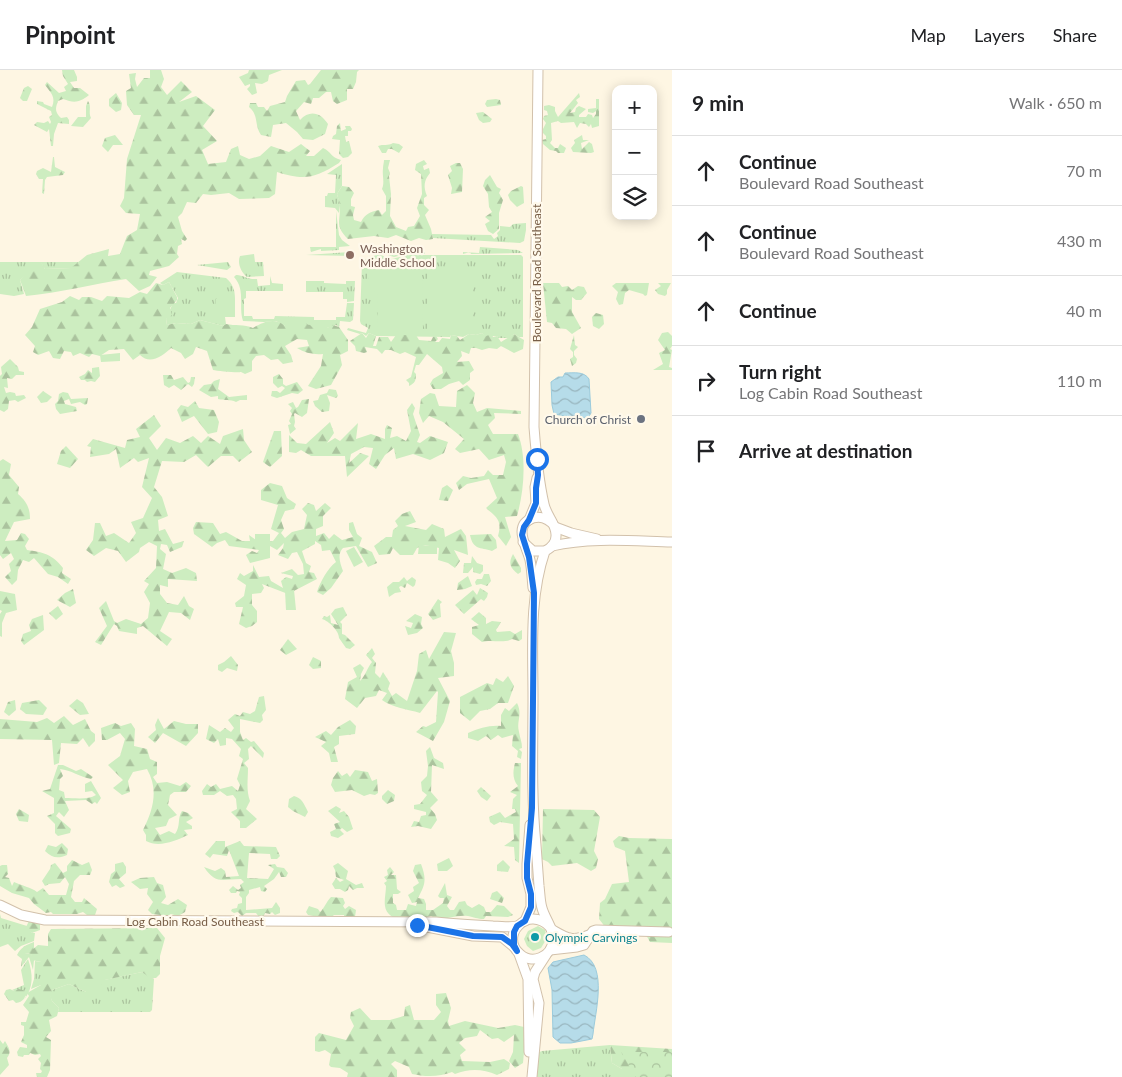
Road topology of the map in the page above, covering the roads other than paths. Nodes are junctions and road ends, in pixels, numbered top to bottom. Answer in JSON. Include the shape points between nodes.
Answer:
{"nodes":[{"id":1,"x":538,"y":70,"type":"edge"},
{"id":2,"x":538,"y":475,"type":"junction"},
{"id":3,"x":529,"y":520,"type":"junction"},
{"id":4,"x":553,"y":525,"type":"junction"},
{"id":5,"x":602,"y":540,"type":"junction"},
{"id":6,"x":523,"y":542,"type":"junction"},
{"id":7,"x":672,"y":542,"type":"edge"},
{"id":8,"x":549,"y":549,"type":"junction"},
{"id":9,"x":534,"y":593,"type":"junction"},
{"id":10,"x":532,"y":808,"type":"junction"},
{"id":11,"x":0,"y":905,"type":"edge"},
{"id":12,"x":392,"y":921,"type":"junction"},
{"id":13,"x":521,"y":923,"type":"junction"},
{"id":14,"x":550,"y":928,"type":"junction"},
{"id":15,"x":669,"y":932,"type":"dead end"},
{"id":16,"x":589,"y":935,"type":"junction"},
{"id":17,"x":518,"y":952,"type":"junction"},
{"id":18,"x":548,"y":952,"type":"junction"},
{"id":19,"x":531,"y":1077,"type":"edge"}],
"edges":[{"from":1,"to":2,"type":"street","name":"Boulevard Road Southeast","via":[[534,427]]},
{"from":2,"to":3,"type":"street","name":"Boulevard Road Southeast","via":[[536,503]]},
{"from":2,"to":4,"type":"street","name":"Boulevard Road Southeast","via":[[545,508]]},
{"from":3,"to":4,"type":"street","via":[[541,517]]},
{"from":3,"to":6,"type":"street","via":[[522,530]]},
{"from":4,"to":5,"type":"street"},
{"from":4,"to":8,"type":"street","via":[[556,535]]},
{"from":5,"to":7,"type":"street"},
{"from":5,"to":8,"type":"street","via":[[569,542]]},
{"from":6,"to":8,"type":"street","via":[[533,551]]},
{"from":6,"to":9,"type":"street","via":[[529,557]]},
{"from":8,"to":9,"type":"street"},
{"from":9,"to":10,"type":"street"},
{"from":10,"to":13,"type":"street","via":[[527,864],[531,907]]},
{"from":10,"to":14,"type":"street","via":[[541,907]]},
{"from":11,"to":12,"type":"street","name":"Log Cabin Road Southeast","via":[[21,915],[45,920]]},
{"from":12,"to":13,"type":"street","name":"Log Cabin Road Southeast","via":[[507,928]]},
{"from":12,"to":17,"type":"street","name":"Log Cabin Road Southeast","via":[[473,936],[502,937]]},
{"from":13,"to":14,"type":"street","via":[[534,918]]},
{"from":13,"to":17,"type":"street","via":[[513,938]]},
{"from":14,"to":16,"type":"street","via":[[578,940]]},
{"from":14,"to":18,"type":"street","via":[[554,941]]},
{"from":15,"to":16,"type":"street","via":[[605,930],[593,931]]},
{"from":16,"to":18,"type":"street","via":[[584,945]]},
{"from":17,"to":18,"type":"street","via":[[535,959]]},
{"from":17,"to":19,"type":"street","via":[[528,979]]},
{"from":18,"to":19,"type":"street","via":[[533,979],[539,1003]]}]}
